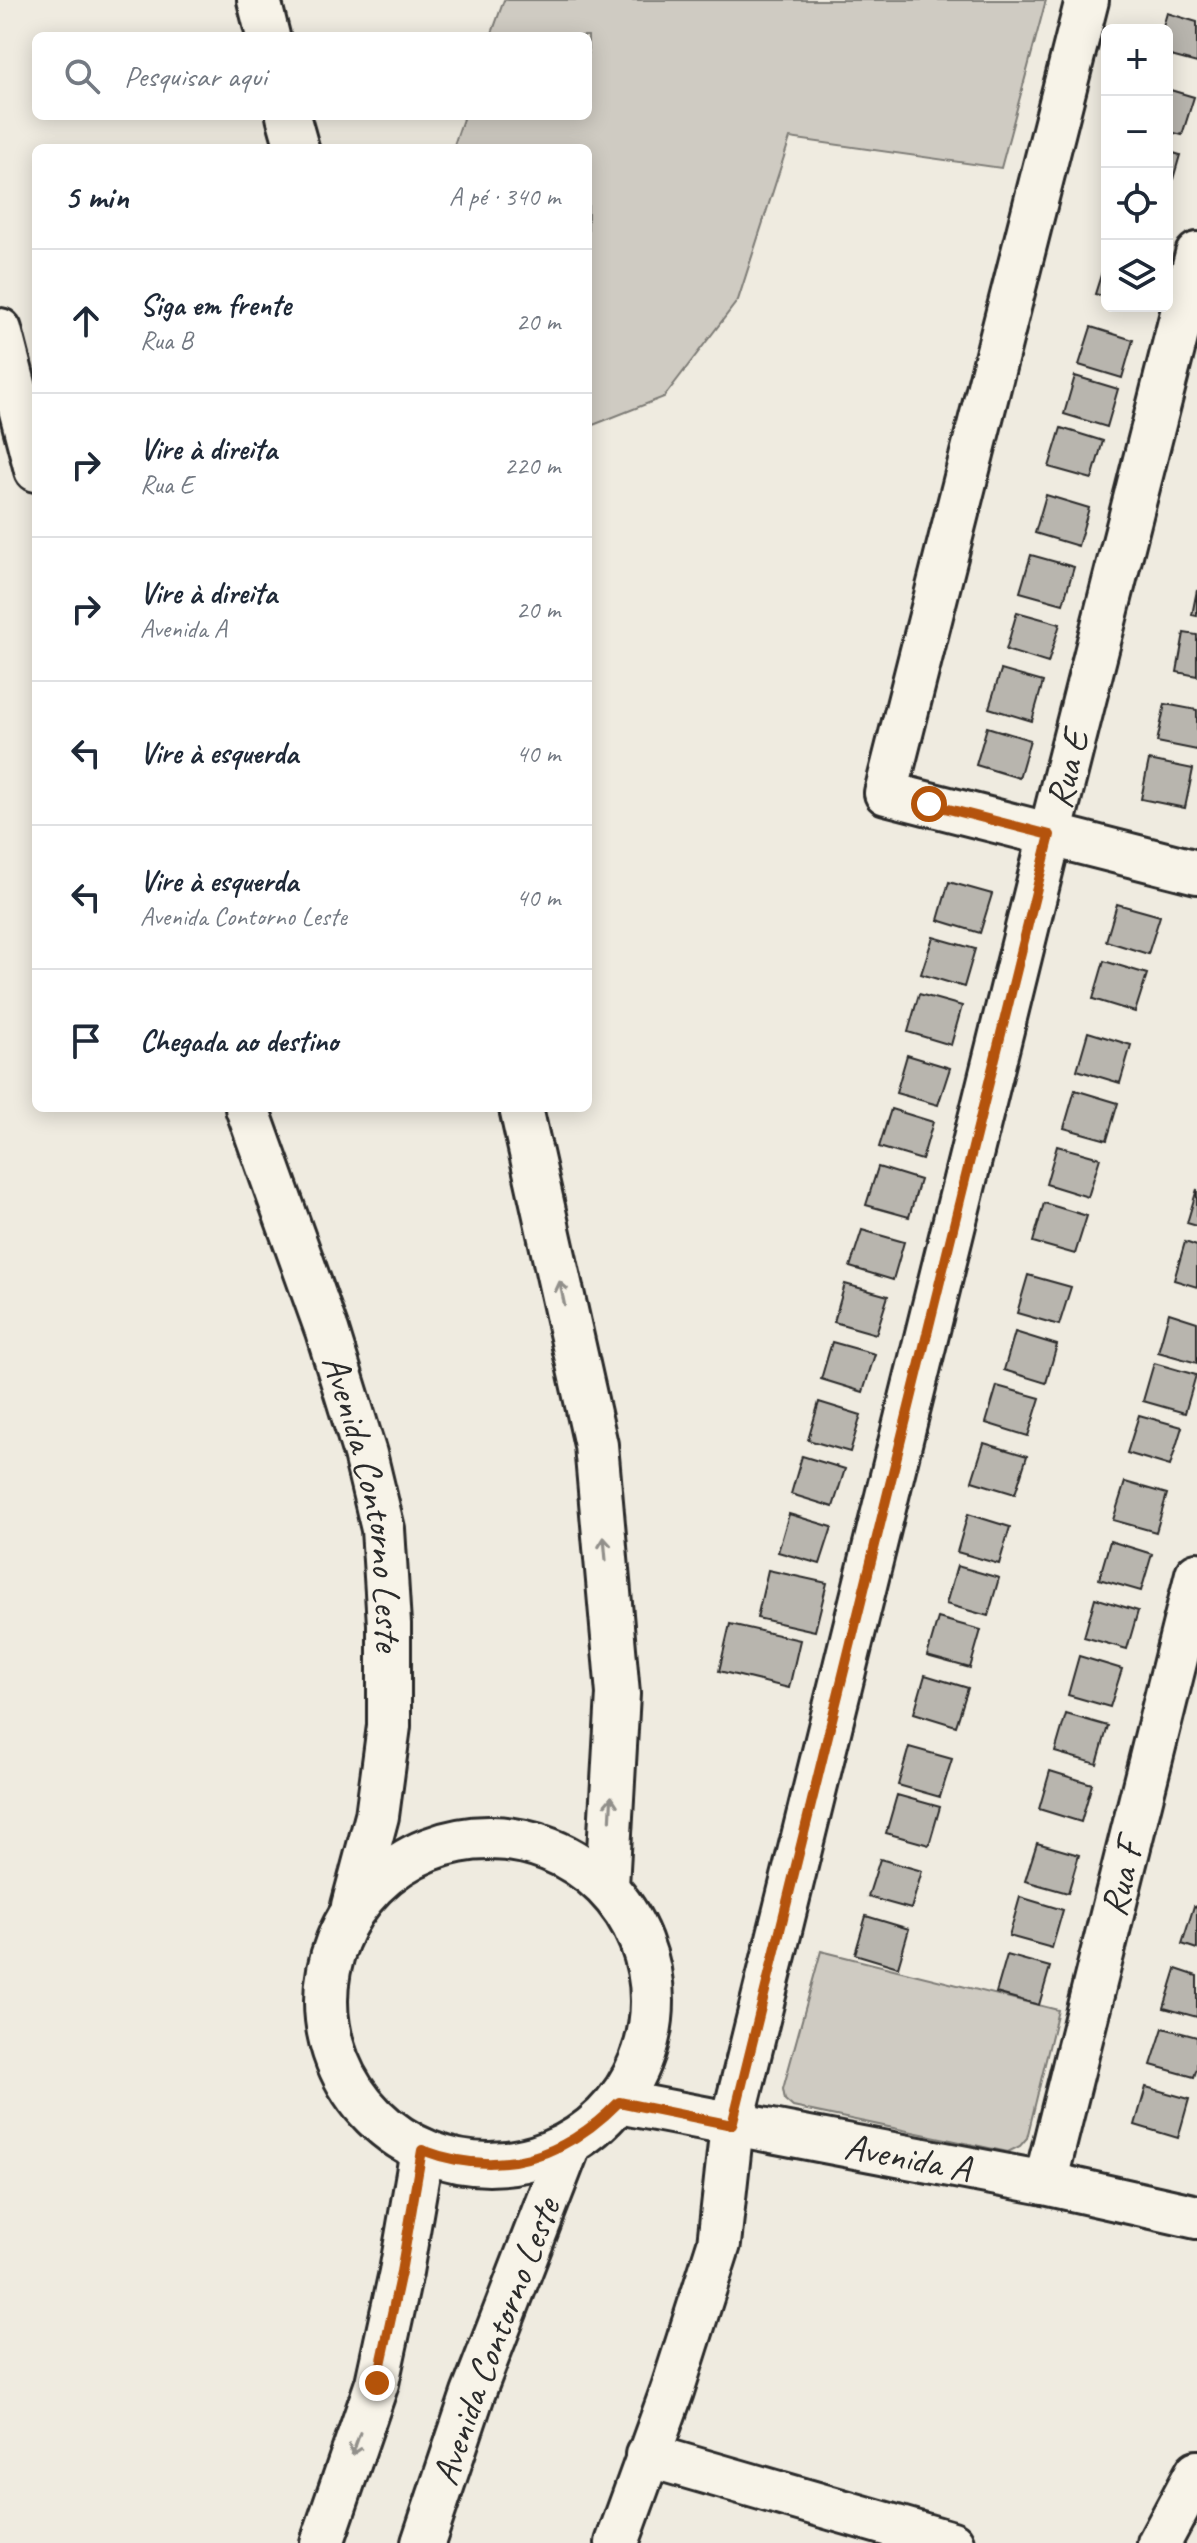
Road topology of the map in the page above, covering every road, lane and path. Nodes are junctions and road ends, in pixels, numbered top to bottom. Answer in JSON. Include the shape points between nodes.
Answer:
{"nodes":[{"id":1,"x":259,"y":0,"type":"edge"},
{"id":2,"x":1087,"y":0,"type":"edge"},
{"id":3,"x":267,"y":32,"type":"edge"},
{"id":4,"x":289,"y":120,"type":"edge"},
{"id":5,"x":296,"y":144,"type":"edge"},
{"id":6,"x":1197,"y":254,"type":"edge"},
{"id":7,"x":0,"y":330,"type":"edge"},
{"id":8,"x":32,"y":454,"type":"edge"},
{"id":9,"x":1050,"y":835,"type":"junction"},
{"id":10,"x":1197,"y":872,"type":"edge"},
{"id":11,"x":248,"y":1112,"type":"edge"},
{"id":12,"x":522,"y":1112,"type":"edge"},
{"id":13,"x":1197,"y":1574,"type":"edge"},
{"id":14,"x":607,"y":1886,"type":"junction"},
{"id":15,"x":352,"y":1911,"type":"junction"},
{"id":16,"x":619,"y":2102,"type":"junction"},
{"id":17,"x":732,"y":2125,"type":"junction"},
{"id":18,"x":570,"y":2143,"type":"junction"},
{"id":19,"x":422,"y":2150,"type":"junction"},
{"id":20,"x":1045,"y":2183,"type":"junction"},
{"id":21,"x":1197,"y":2217,"type":"edge"},
{"id":22,"x":647,"y":2455,"type":"junction"},
{"id":23,"x":1197,"y":2472,"type":"edge"},
{"id":24,"x":322,"y":2543,"type":"edge"},
{"id":25,"x":423,"y":2543,"type":"edge"},
{"id":26,"x":617,"y":2543,"type":"edge"},
{"id":27,"x":952,"y":2543,"type":"edge"},
{"id":28,"x":1159,"y":2543,"type":"edge"}],
"edges":[{"from":1,"to":3,"type":"street"},
{"from":2,"to":9,"type":"street","via":[[886,793]]},
{"from":4,"to":5,"type":"street"},
{"from":6,"to":9,"type":"street","name":"Rua E"},
{"from":7,"to":8,"type":"street"},
{"from":9,"to":10,"type":"street"},
{"from":9,"to":17,"type":"street","name":"Rua E"},
{"from":11,"to":15,"type":"street","name":"Avenida Contorno Leste","via":[[327,1331],[383,1529],[389,1726],[377,1816]]},
{"from":14,"to":12,"type":"street","one_way":true,"via":[[618,1694],[596,1445]]},
{"from":13,"to":20,"type":"street","name":"Rua F"},
{"from":14,"to":15,"type":"street","via":[[573,1860],[534,1843],[492,1837],[450,1842],[411,1856],[378,1880]]},
{"from":14,"to":16,"type":"street","via":[[643,1943],[652,1976],[648,2044]]},
{"from":15,"to":19,"type":"street","via":[[331,1953],[324,2000],[331,2047],[351,2090],[382,2125]]},
{"from":16,"to":17,"type":"street","name":"Avenida A"},
{"from":16,"to":18,"type":"street"},
{"from":17,"to":20,"type":"street","name":"Avenida A"},
{"from":17,"to":22,"type":"street","name":"Rua E","via":[[719,2244]]},
{"from":18,"to":19,"type":"street","via":[[513,2163],[462,2162]]},
{"from":18,"to":25,"type":"street","name":"Avenida Contorno Leste","via":[[473,2394]]},
{"from":19,"to":24,"type":"street","one_way":true,"via":[[377,2383]]},
{"from":20,"to":21,"type":"street","name":"Avenida A"},
{"from":22,"to":26,"type":"street","name":"Rua E"},
{"from":22,"to":27,"type":"street"},
{"from":23,"to":28,"type":"street"}]}
